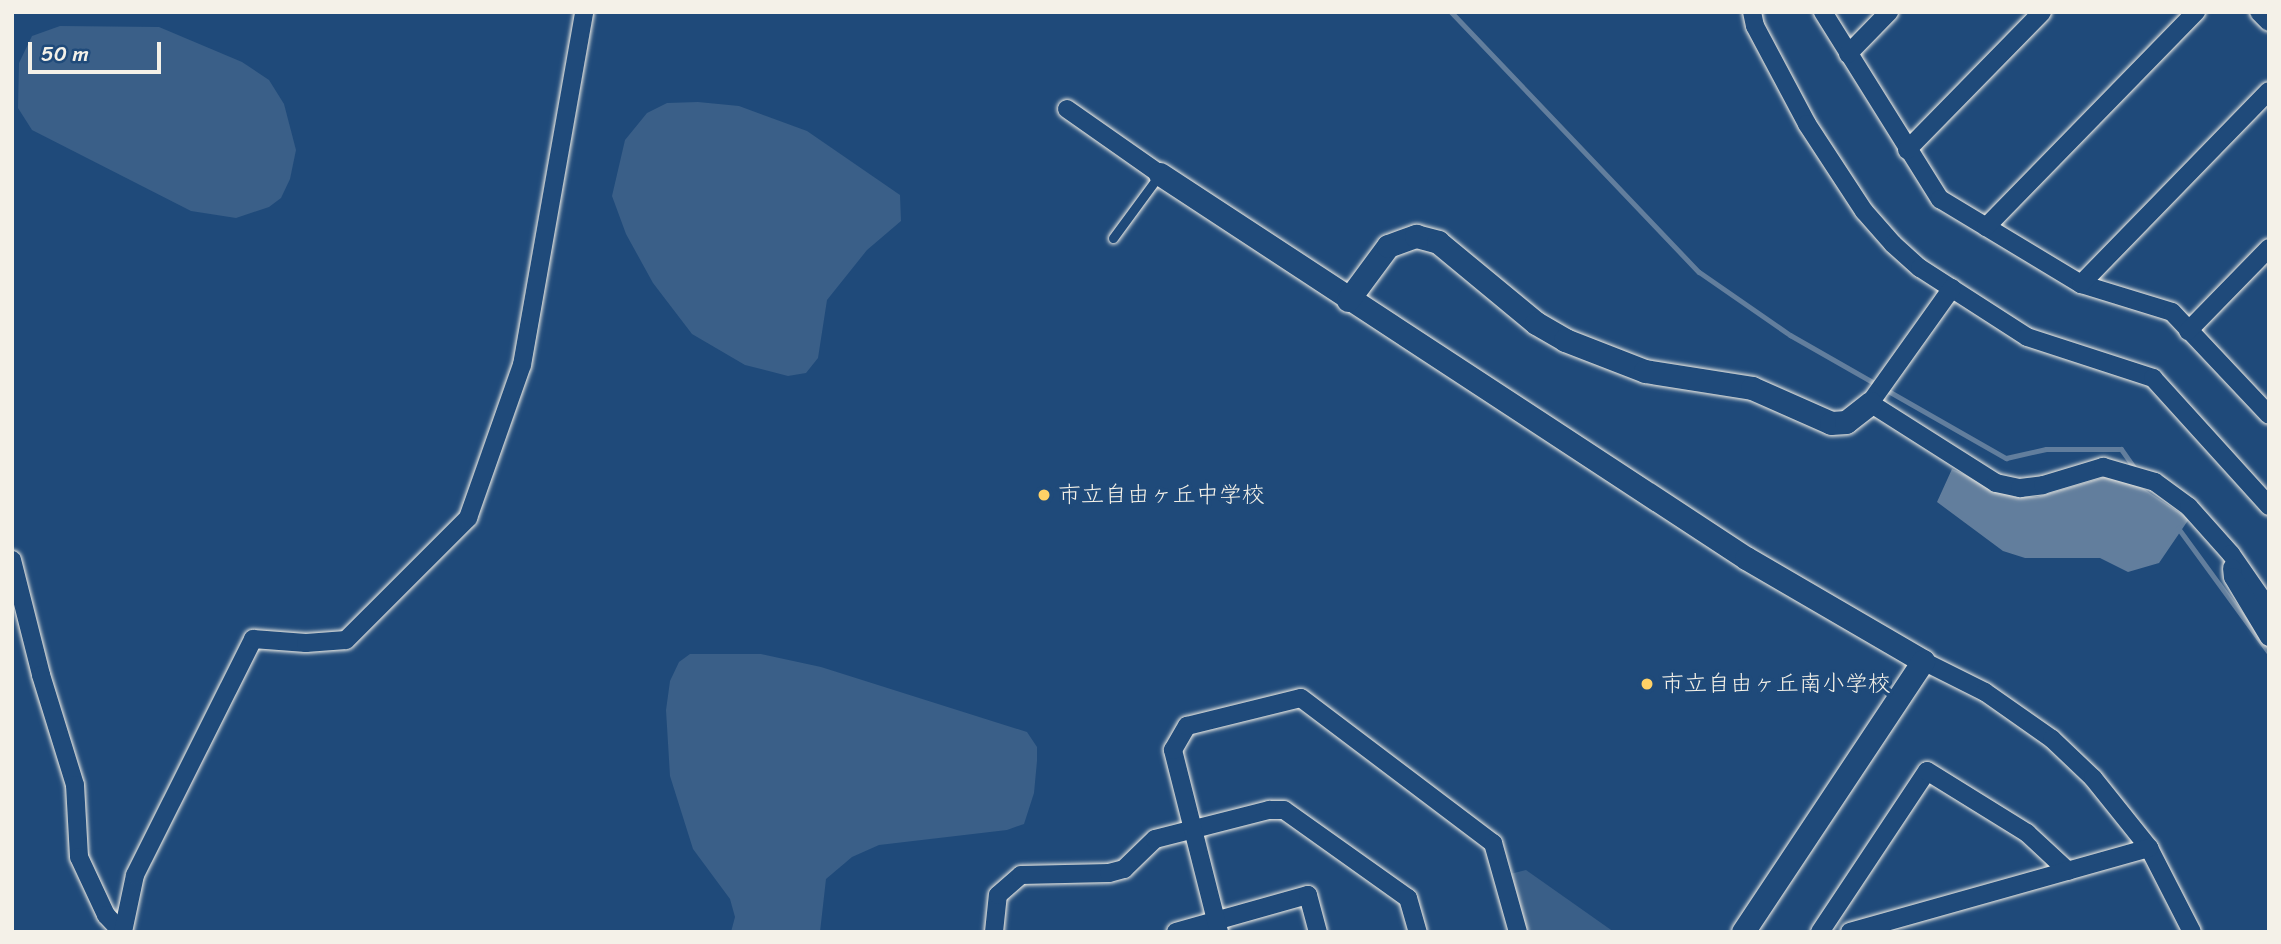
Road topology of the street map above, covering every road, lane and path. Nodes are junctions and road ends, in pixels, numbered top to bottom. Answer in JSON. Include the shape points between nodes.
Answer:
{"nodes":[{"id":1,"x":584,"y":12,"type":"edge"},
{"id":2,"x":1752,"y":12,"type":"edge"},
{"id":3,"x":1823,"y":12,"type":"edge"},
{"id":4,"x":1889,"y":12,"type":"edge"},
{"id":5,"x":2042,"y":12,"type":"edge"},
{"id":6,"x":2196,"y":12,"type":"edge"},
{"id":7,"x":2259,"y":12,"type":"edge"},
{"id":8,"x":2269,"y":22,"type":"edge"},
{"id":9,"x":1848,"y":54,"type":"junction"},
{"id":10,"x":2269,"y":92,"type":"edge"},
{"id":11,"x":1067,"y":108,"type":"dead end"},
{"id":12,"x":1907,"y":150,"type":"junction"},
{"id":13,"x":1160,"y":174,"type":"junction"},
{"id":14,"x":1986,"y":227,"type":"junction"},
{"id":15,"x":1113,"y":238,"type":"dead end"},
{"id":16,"x":2269,"y":248,"type":"edge"},
{"id":17,"x":2081,"y":284,"type":"junction"},
{"id":18,"x":1952,"y":288,"type":"junction"},
{"id":19,"x":1348,"y":300,"type":"junction"},
{"id":20,"x":2188,"y":331,"type":"junction"},
{"id":21,"x":1870,"y":403,"type":"junction"},
{"id":22,"x":2267,"y":410,"type":"edge"},
{"id":23,"x":2269,"y":506,"type":"edge"},
{"id":24,"x":2231,"y":554,"type":"junction"},
{"id":25,"x":12,"y":560,"type":"edge"},
{"id":26,"x":2269,"y":609,"type":"edge"},
{"id":27,"x":2269,"y":636,"type":"edge"},
{"id":28,"x":1923,"y":661,"type":"junction"},
{"id":29,"x":1190,"y":830,"type":"junction"},
{"id":30,"x":2149,"y":848,"type":"junction"},
{"id":31,"x":2068,"y":871,"type":"junction"},
{"id":32,"x":1218,"y":926,"type":"edge"},
{"id":33,"x":122,"y":932,"type":"edge"},
{"id":34,"x":994,"y":932,"type":"edge"},
{"id":35,"x":1176,"y":932,"type":"edge"},
{"id":36,"x":1318,"y":932,"type":"edge"},
{"id":37,"x":1418,"y":932,"type":"edge"},
{"id":38,"x":1518,"y":932,"type":"edge"},
{"id":39,"x":1743,"y":932,"type":"edge"},
{"id":40,"x":1820,"y":932,"type":"edge"},
{"id":41,"x":1850,"y":932,"type":"edge"},
{"id":42,"x":2192,"y":932,"type":"edge"}],
"edges":[{"from":1,"to":33,"type":"street","via":[[522,365],[468,517],[346,640],[253,639],[135,874]]},
{"from":2,"to":18,"type":"street","via":[[1807,124],[1864,211],[1893,244]]},
{"from":3,"to":9,"type":"street"},
{"from":4,"to":9,"type":"street"},
{"from":5,"to":12,"type":"street"},
{"from":6,"to":14,"type":"street"},
{"from":7,"to":8,"type":"street"},
{"from":9,"to":12,"type":"street"},
{"from":10,"to":17,"type":"street"},
{"from":11,"to":13,"type":"street"},
{"from":12,"to":14,"type":"street","via":[[1940,199]]},
{"from":13,"to":15,"type":"lane"},
{"from":13,"to":19,"type":"street"},
{"from":14,"to":17,"type":"street"},
{"from":16,"to":20,"type":"street"},
{"from":17,"to":20,"type":"street","via":[[2172,312]]},
{"from":18,"to":21,"type":"street"},
{"from":18,"to":23,"type":"street","via":[[2027,337],[2153,377]]},
{"from":19,"to":21,"type":"street","via":[[1388,246],[1416,236],[1437,242],[1536,323],[1565,340],[1645,371],[1752,388],[1831,423],[1846,422]]},
{"from":19,"to":28,"type":"street","via":[[1745,558]]},
{"from":20,"to":22,"type":"street"},
{"from":21,"to":24,"type":"street","via":[[1996,483],[2020,488],[2043,485],[2103,467],[2155,482],[2189,507]]},
{"from":24,"to":26,"type":"street"},
{"from":24,"to":27,"type":"street","via":[[2233,578]]},
{"from":25,"to":33,"type":"street","via":[[75,785],[79,857],[106,915]]},
{"from":28,"to":30,"type":"street","via":[[1985,692],[2052,739],[2114,800]]},
{"from":28,"to":39,"type":"street"},
{"from":29,"to":32,"type":"street"},
{"from":29,"to":34,"type":"street","via":[[1155,839],[1124,869],[1109,873],[1021,875],[998,895]]},
{"from":29,"to":37,"type":"street","via":[[1284,810],[1408,898]]},
{"from":29,"to":38,"type":"street","via":[[1173,750],[1187,726],[1301,698],[1493,843]]},
{"from":30,"to":31,"type":"street"},
{"from":30,"to":42,"type":"street"},
{"from":31,"to":40,"type":"street","via":[[2027,833],[1927,771]]},
{"from":31,"to":41,"type":"street"},
{"from":32,"to":35,"type":"street"},
{"from":32,"to":36,"type":"street","via":[[1308,895]]}]}
